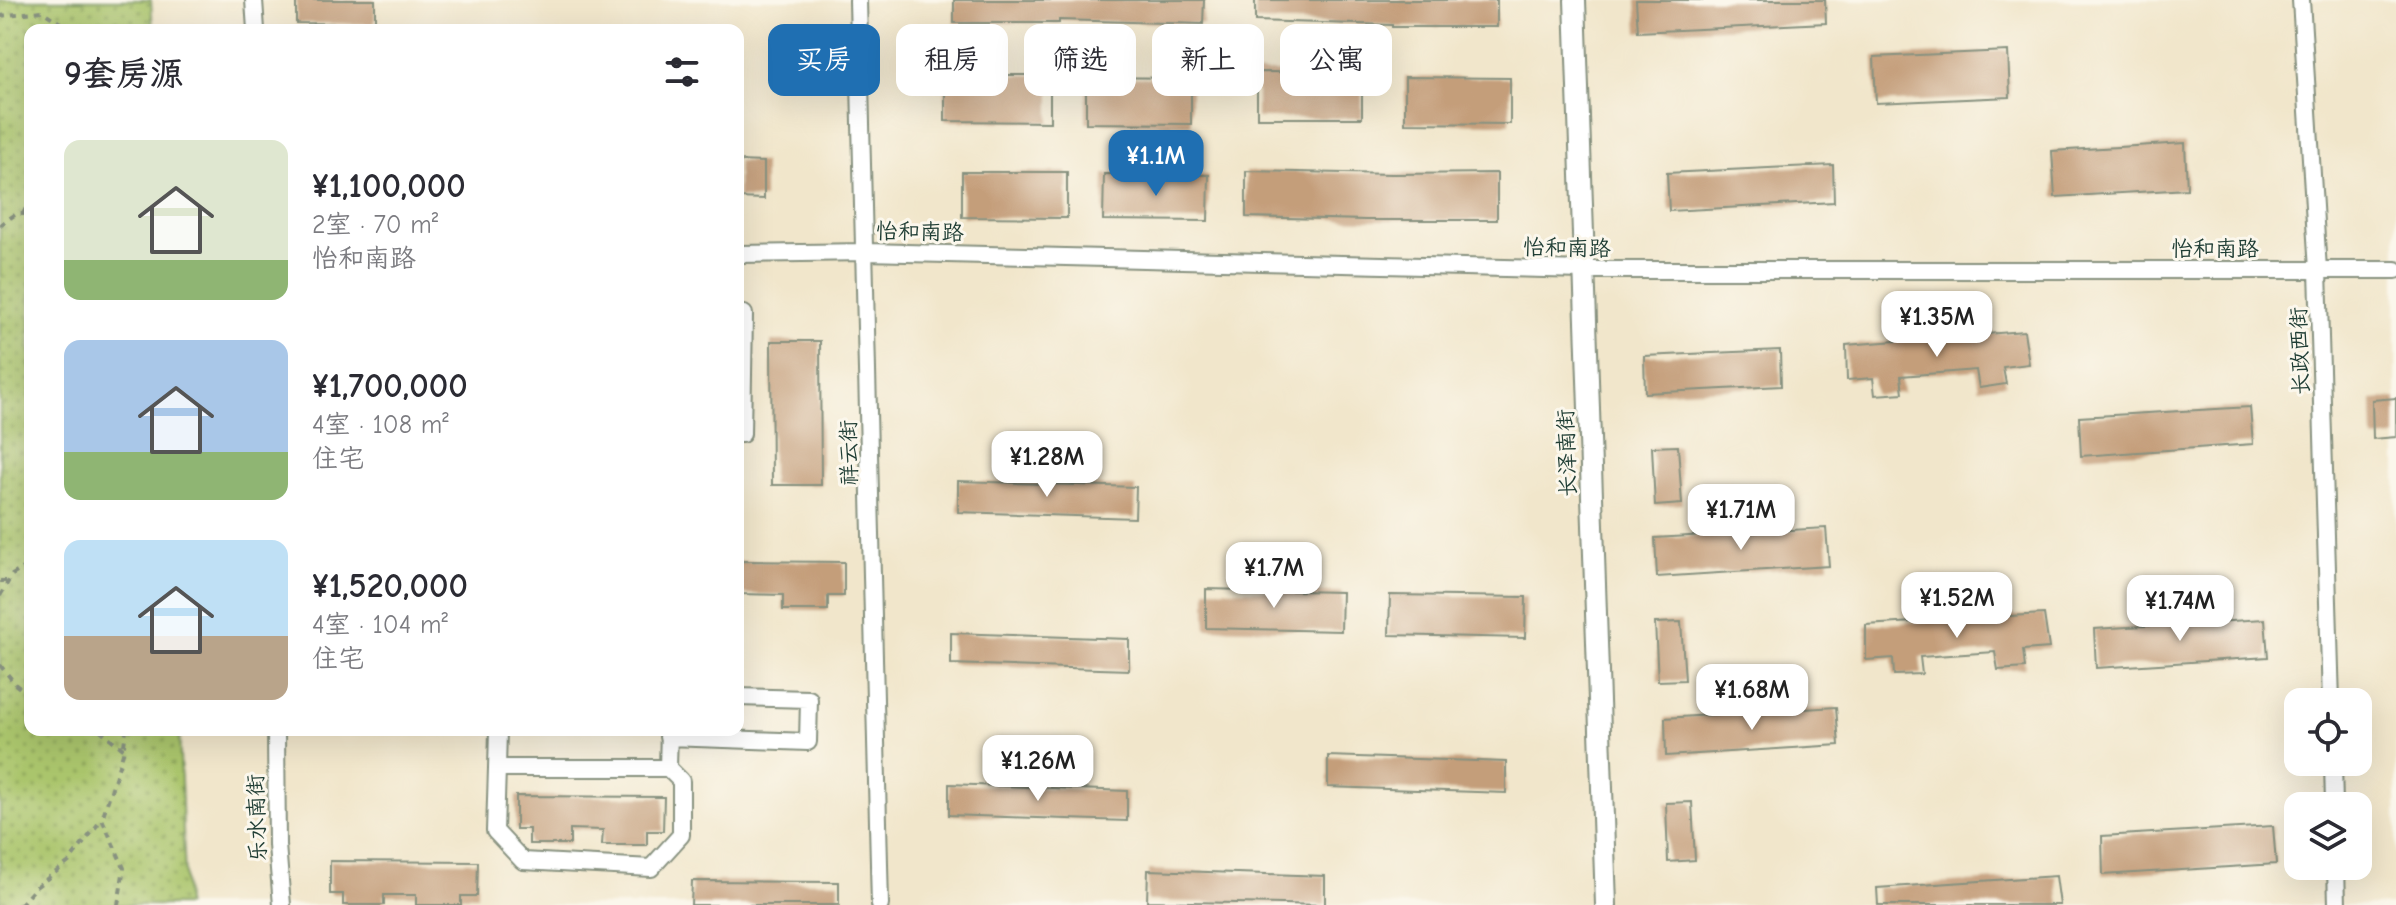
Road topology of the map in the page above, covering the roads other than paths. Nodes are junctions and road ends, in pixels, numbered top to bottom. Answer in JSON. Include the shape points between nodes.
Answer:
{"nodes":[{"id":1,"x":254,"y":0,"type":"edge"},
{"id":2,"x":858,"y":0,"type":"edge"},
{"id":3,"x":1575,"y":0,"type":"edge"},
{"id":4,"x":2301,"y":0,"type":"edge"},
{"id":5,"x":256,"y":24,"type":"edge"},
{"id":6,"x":866,"y":252,"type":"junction"},
{"id":7,"x":744,"y":254,"type":"edge"},
{"id":8,"x":1584,"y":270,"type":"junction"},
{"id":9,"x":2318,"y":270,"type":"junction"},
{"id":10,"x":2396,"y":270,"type":"edge"},
{"id":11,"x":2331,"y":688,"type":"edge"},
{"id":12,"x":744,"y":697,"type":"edge"},
{"id":13,"x":276,"y":736,"type":"edge"},
{"id":14,"x":498,"y":736,"type":"edge"},
{"id":15,"x":668,"y":736,"type":"edge"},
{"id":16,"x":703,"y":736,"type":"edge"},
{"id":17,"x":497,"y":768,"type":"junction"},
{"id":18,"x":668,"y":768,"type":"junction"},
{"id":19,"x":2336,"y":880,"type":"edge"},
{"id":20,"x":282,"y":905,"type":"edge"},
{"id":21,"x":880,"y":905,"type":"edge"},
{"id":22,"x":1606,"y":905,"type":"edge"},
{"id":23,"x":2337,"y":905,"type":"edge"}],
"edges":[{"from":1,"to":5,"type":"street"},
{"from":2,"to":6,"type":"street","name":"祥云街"},
{"from":3,"to":8,"type":"street","name":"长泽南街"},
{"from":4,"to":9,"type":"street","name":"长政西街"},
{"from":6,"to":7,"type":"street","name":"怡和南路"},
{"from":6,"to":8,"type":"street","name":"怡和南路"},
{"from":6,"to":21,"type":"street","name":"祥云街"},
{"from":8,"to":9,"type":"street","name":"怡和南路"},
{"from":8,"to":22,"type":"street","name":"长泽南街"},
{"from":9,"to":10,"type":"street","name":"怡和南路"},
{"from":9,"to":11,"type":"street","name":"长政西街"},
{"from":12,"to":16,"type":"street","via":[[809,699],[808,742]]},
{"from":13,"to":20,"type":"street","name":"乐水南街"},
{"from":14,"to":17,"type":"street"},
{"from":15,"to":18,"type":"street"},
{"from":17,"to":18,"type":"street"},
{"from":17,"to":18,"type":"street","via":[[495,831],[523,861],[651,868],[681,835],[681,781]]},
{"from":19,"to":23,"type":"street"}]}
